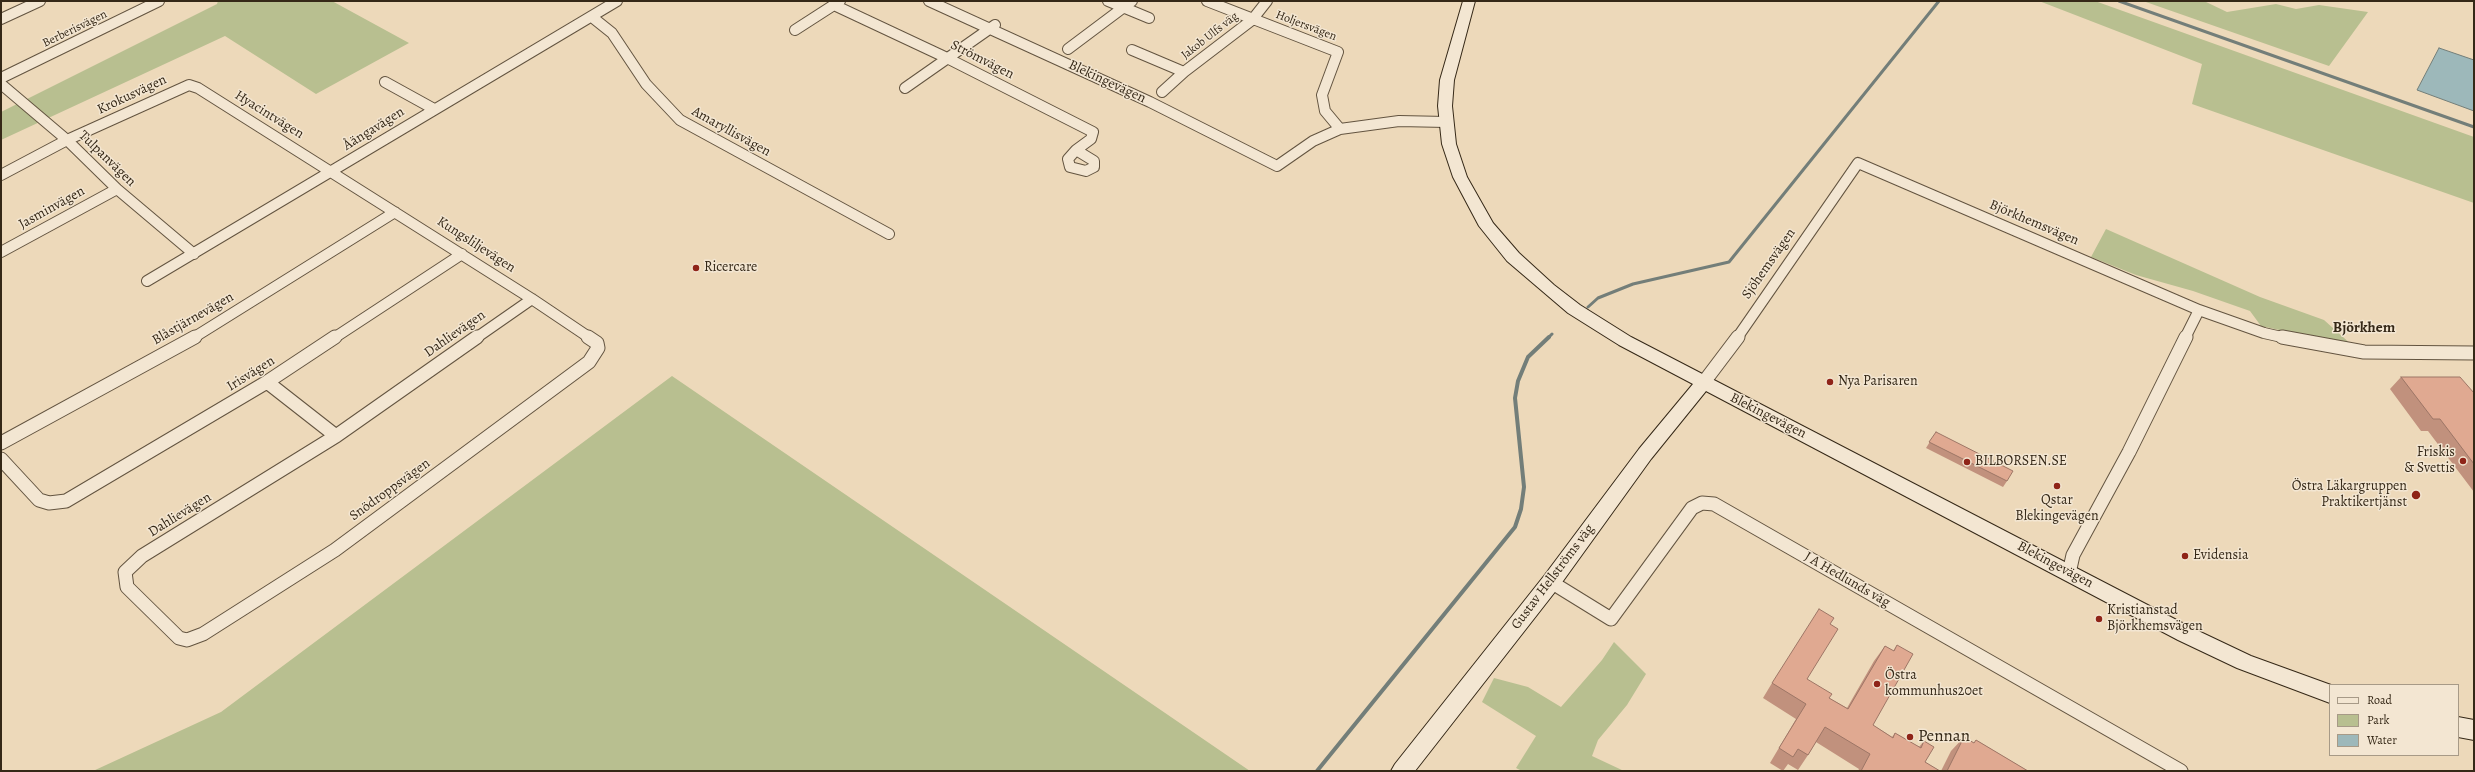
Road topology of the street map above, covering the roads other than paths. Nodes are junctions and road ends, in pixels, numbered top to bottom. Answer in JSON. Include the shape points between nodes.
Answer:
{"nodes":[{"id":1,"x":40,"y":1,"type":"edge"},
{"id":2,"x":159,"y":1,"type":"edge"},
{"id":3,"x":617,"y":1,"type":"edge"},
{"id":4,"x":929,"y":1,"type":"edge"},
{"id":5,"x":942,"y":1,"type":"edge"},
{"id":6,"x":1108,"y":1,"type":"edge"},
{"id":7,"x":1132,"y":1,"type":"edge"},
{"id":8,"x":1207,"y":1,"type":"edge"},
{"id":9,"x":1267,"y":1,"type":"edge"},
{"id":10,"x":1468,"y":1,"type":"edge"},
{"id":11,"x":837,"y":3,"type":"edge"},
{"id":12,"x":1124,"y":7,"type":"junction"},
{"id":13,"x":592,"y":17,"type":"junction"},
{"id":14,"x":1,"y":18,"type":"edge"},
{"id":15,"x":1149,"y":18,"type":"dead end"},
{"id":16,"x":1252,"y":20,"type":"junction"},
{"id":17,"x":992,"y":27,"type":"junction"},
{"id":18,"x":795,"y":30,"type":"dead end"},
{"id":19,"x":1068,"y":49,"type":"dead end"},
{"id":20,"x":1132,"y":50,"type":"dead end"},
{"id":21,"x":948,"y":58,"type":"junction"},
{"id":22,"x":1184,"y":72,"type":"junction"},
{"id":23,"x":1,"y":78,"type":"edge"},
{"id":24,"x":385,"y":82,"type":"dead end"},
{"id":25,"x":1,"y":84,"type":"edge"},
{"id":26,"x":189,"y":85,"type":"joint"},
{"id":27,"x":905,"y":88,"type":"dead end"},
{"id":28,"x":1162,"y":92,"type":"dead end"},
{"id":29,"x":434,"y":109,"type":"junction"},
{"id":30,"x":1446,"y":122,"type":"junction"},
{"id":31,"x":1340,"y":129,"type":"junction"},
{"id":32,"x":68,"y":140,"type":"junction"},
{"id":33,"x":1076,"y":150,"type":"dead end"},
{"id":34,"x":1858,"y":163,"type":"joint"},
{"id":35,"x":333,"y":172,"type":"junction"},
{"id":36,"x":1,"y":175,"type":"edge"},
{"id":37,"x":117,"y":189,"type":"junction"},
{"id":38,"x":395,"y":212,"type":"junction"},
{"id":39,"x":888,"y":234,"type":"dead end"},
{"id":40,"x":1,"y":252,"type":"edge"},
{"id":41,"x":194,"y":254,"type":"junction"},
{"id":42,"x":462,"y":254,"type":"junction"},
{"id":43,"x":147,"y":281,"type":"dead end"},
{"id":44,"x":532,"y":299,"type":"junction"},
{"id":45,"x":2199,"y":310,"type":"junction"},
{"id":46,"x":598,"y":348,"type":"joint"},
{"id":47,"x":2474,"y":353,"type":"edge"},
{"id":48,"x":267,"y":382,"type":"junction"},
{"id":49,"x":1704,"y":382,"type":"junction"},
{"id":50,"x":336,"y":436,"type":"junction"},
{"id":51,"x":1,"y":443,"type":"edge"},
{"id":52,"x":1,"y":459,"type":"edge"},
{"id":53,"x":2069,"y":573,"type":"junction"},
{"id":54,"x":1551,"y":582,"type":"junction"},
{"id":55,"x":187,"y":640,"type":"joint"},
{"id":56,"x":2329,"y":694,"type":"edge"},
{"id":57,"x":2459,"y":727,"type":"edge"},
{"id":58,"x":2474,"y":730,"type":"edge"},
{"id":59,"x":1402,"y":771,"type":"edge"},
{"id":60,"x":2181,"y":771,"type":"edge"}],
"edges":[{"from":1,"to":14,"type":"street"},
{"from":2,"to":23,"type":"street","name":"Berberisvägen"},
{"from":3,"to":13,"type":"street","name":"Åängavägen"},
{"from":4,"to":17,"type":"street","name":"Blekingevägen"},
{"from":5,"to":17,"type":"street","name":"Blekingevägen"},
{"from":6,"to":12,"type":"street"},
{"from":7,"to":12,"type":"street"},
{"from":8,"to":16,"type":"street","name":"Holjersvägen"},
{"from":9,"to":16,"type":"street","name":"Jakob Ulfs väg"},
{"from":10,"to":30,"type":"main road","via":[[1447,80]]},
{"from":11,"to":18,"type":"street","name":"Strömvägen"},
{"from":11,"to":21,"type":"street","name":"Strömvägen"},
{"from":12,"to":15,"type":"street"},
{"from":12,"to":19,"type":"street"},
{"from":13,"to":29,"type":"street","name":"Åängavägen"},
{"from":13,"to":39,"type":"street","name":"Amaryllisvägen","via":[[612,33],[646,84],[680,120]]},
{"from":16,"to":22,"type":"street","name":"Jakob Ulfs väg"},
{"from":16,"to":31,"type":"street","name":"Holjersvägen","via":[[1338,52],[1322,94],[1325,110]]},
{"from":17,"to":21,"type":"street"},
{"from":17,"to":31,"type":"street","name":"Blekingevägen","via":[[1280,164],[1313,141]]},
{"from":20,"to":22,"type":"street","name":"Jakob Ulfs väg"},
{"from":21,"to":27,"type":"street"},
{"from":21,"to":33,"type":"street","name":"Strömvägen","via":[[1093,132],[1091,139]]},
{"from":22,"to":28,"type":"street","name":"Jakob Ulfs väg"},
{"from":24,"to":29,"type":"street"},
{"from":25,"to":32,"type":"street","name":"Tulpanvägen"},
{"from":26,"to":32,"type":"street","name":"Krokusvägen"},
{"from":26,"to":35,"type":"street","name":"Hyacintvägen","via":[[198,88]]},
{"from":29,"to":35,"type":"street","name":"Åängavägen"},
{"from":30,"to":31,"type":"street","name":"Blekingevägen","via":[[1399,121]]},
{"from":30,"to":49,"type":"main road","name":"Blekingevägen","via":[[1454,162],[1468,194],[1487,226],[1518,262],[1574,309],[1625,341]]},
{"from":32,"to":36,"type":"street","name":"Krokusvägen"},
{"from":32,"to":37,"type":"street","name":"Tulpanvägen"},
{"from":34,"to":45,"type":"street","name":"Björkhemsvägen"},
{"from":34,"to":49,"type":"street","name":"Sjöhemsvägen","via":[[1744,329]]},
{"from":35,"to":38,"type":"street","name":"Kungsliljevägen"},
{"from":35,"to":41,"type":"street","name":"Åängavägen"},
{"from":37,"to":40,"type":"street","name":"Jasminvägen"},
{"from":37,"to":41,"type":"street","name":"Tulpanvägen"},
{"from":38,"to":42,"type":"street","name":"Kungsliljevägen"},
{"from":38,"to":51,"type":"street","name":"Blåstjärnevägen","via":[[202,333]]},
{"from":41,"to":43,"type":"street","name":"Åängavägen"},
{"from":42,"to":44,"type":"street","name":"Kungsliljevägen"},
{"from":42,"to":48,"type":"street","name":"Irisvägen"},
{"from":44,"to":46,"type":"street","name":"Kungsliljevägen","via":[[592,338]]},
{"from":44,"to":50,"type":"street","name":"Dahlievägen"},
{"from":45,"to":47,"type":"street","name":"Björkhemsvägen","via":[[2264,333],[2332,348],[2397,354]]},
{"from":45,"to":53,"type":"street","via":[[2129,452],[2073,555]]},
{"from":46,"to":55,"type":"street","name":"Snödroppsvägen","via":[[589,362],[335,550],[203,634]]},
{"from":48,"to":50,"type":"street"},
{"from":48,"to":52,"type":"street","name":"Irisvägen","via":[[66,501],[49,503],[39,500]]},
{"from":49,"to":53,"type":"main road","name":"Blekingevägen"},
{"from":49,"to":54,"type":"main road","name":"Gustav Hellströms väg","via":[[1646,454]]},
{"from":50,"to":55,"type":"street","name":"Dahlievägen","via":[[142,556],[125,572],[127,587],[179,638]]},
{"from":53,"to":56,"type":"main road","name":"Blekingevägen","via":[[2215,649]]},
{"from":54,"to":59,"type":"main road","name":"Gustav Hellströms väg"},
{"from":54,"to":60,"type":"street","name":"J A Hedlunds väg","via":[[1612,619],[1692,508],[1702,503],[1714,504]]},
{"from":57,"to":58,"type":"main road"}]}
